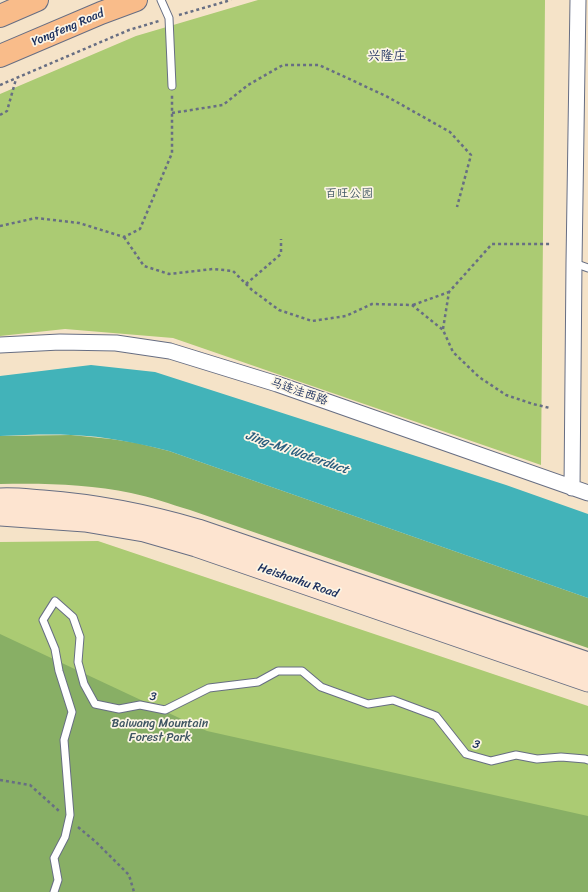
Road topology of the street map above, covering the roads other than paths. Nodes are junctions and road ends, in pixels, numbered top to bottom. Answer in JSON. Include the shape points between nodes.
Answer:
{"nodes":[{"id":1,"x":37,"y":0,"type":"edge"},
{"id":2,"x":136,"y":0,"type":"edge"},
{"id":3,"x":161,"y":0,"type":"edge"},
{"id":4,"x":578,"y":0,"type":"edge"},
{"id":5,"x":0,"y":16,"type":"edge"},
{"id":6,"x":0,"y":56,"type":"edge"},
{"id":7,"x":172,"y":86,"type":"road end"},
{"id":8,"x":581,"y":266,"type":"edge"},
{"id":9,"x":0,"y":345,"type":"edge"},
{"id":10,"x":572,"y":488,"type":"junction"},
{"id":11,"x":588,"y":493,"type":"edge"},
{"id":12,"x":0,"y":499,"type":"edge"},
{"id":13,"x":0,"y":515,"type":"edge"},
{"id":14,"x":588,"y":663,"type":"edge"},
{"id":15,"x":588,"y":681,"type":"edge"},
{"id":16,"x":588,"y":760,"type":"edge"},
{"id":17,"x":54,"y":892,"type":"edge"}],
"edges":[{"from":1,"to":5,"type":"main road"},
{"from":2,"to":6,"type":"main road","name":"Yongfeng Road"},
{"from":3,"to":7,"type":"lane","via":[[169,18]]},
{"from":4,"to":8,"type":"street"},
{"from":8,"to":10,"type":"street"},
{"from":9,"to":10,"type":"street","name":"马连洼西路","via":[[116,343],[170,351],[277,384]]},
{"from":10,"to":11,"type":"street","name":"马连洼西路"},
{"from":12,"to":14,"type":"main road","name":"Heishanhu Road","via":[[83,505],[168,521]]},
{"from":13,"to":15,"type":"main road","name":"Heishanhu Road","via":[[85,521],[158,535]]},
{"from":16,"to":17,"type":"lane","name":"3","number":"3","via":[[561,757],[537,759],[516,755],[492,761],[466,754],[436,716],[393,700],[368,704],[321,686],[302,671],[278,671],[258,682],[209,688],[165,710],[140,705],[119,709],[95,704],[84,684],[78,662],[80,637],[73,617],[54,601],[43,620],[55,649],[72,712],[64,740],[70,815],[65,838],[54,858],[58,880]]}]}
